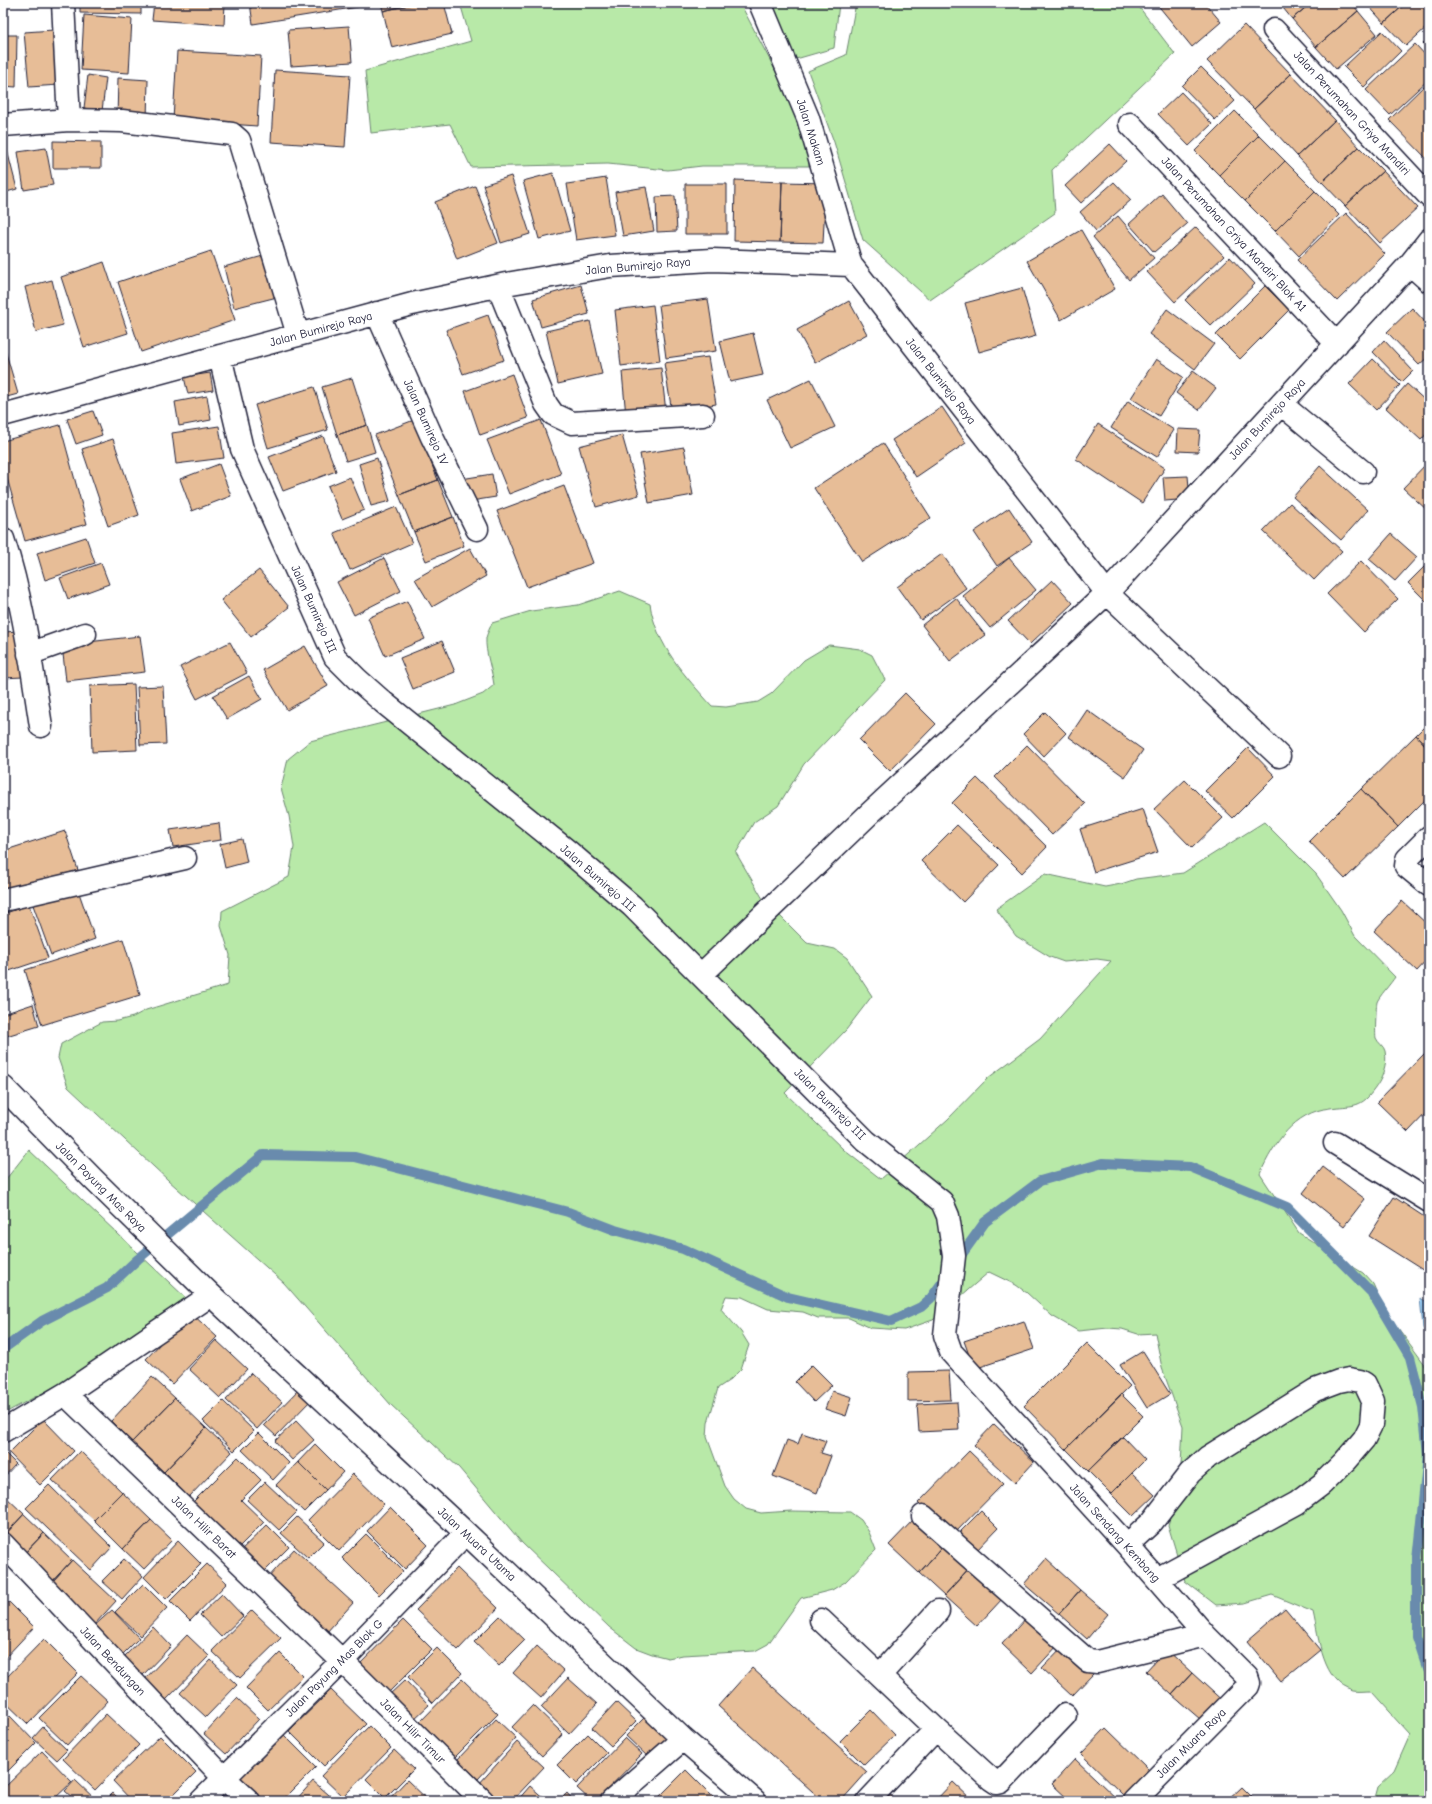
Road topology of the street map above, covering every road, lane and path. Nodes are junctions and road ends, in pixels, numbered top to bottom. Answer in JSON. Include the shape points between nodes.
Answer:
{"nodes":[{"id":1,"x":63,"y":3,"type":"edge"},
{"id":2,"x":760,"y":3,"type":"edge"},
{"id":3,"x":1274,"y":30,"type":"dead end"},
{"id":4,"x":69,"y":120,"type":"junction"},
{"id":5,"x":1130,"y":124,"type":"dead end"},
{"id":6,"x":3,"y":125,"type":"edge"},
{"id":7,"x":1429,"y":196,"type":"edge"},
{"id":8,"x":1429,"y":240,"type":"edge"},
{"id":9,"x":1410,"y":264,"type":"junction"},
{"id":10,"x":851,"y":265,"type":"junction"},
{"id":11,"x":1429,"y":281,"type":"edge"},
{"id":12,"x":498,"y":286,"type":"junction"},
{"id":13,"x":378,"y":313,"type":"junction"},
{"id":14,"x":298,"y":335,"type":"junction"},
{"id":15,"x":1337,"y":344,"type":"junction"},
{"id":16,"x":220,"y":356,"type":"junction"},
{"id":17,"x":1281,"y":404,"type":"junction"},
{"id":18,"x":3,"y":415,"type":"edge"},
{"id":19,"x":703,"y":416,"type":"dead end"},
{"id":20,"x":1363,"y":472,"type":"dead end"},
{"id":21,"x":477,"y":530,"type":"dead end"},
{"id":22,"x":3,"y":539,"type":"edge"},
{"id":23,"x":1107,"y":593,"type":"junction"},
{"id":24,"x":85,"y":634,"type":"dead end"},
{"id":25,"x":29,"y":654,"type":"junction"},
{"id":26,"x":41,"y":726,"type":"dead end"},
{"id":27,"x":1279,"y":756,"type":"dead end"},
{"id":28,"x":1429,"y":837,"type":"edge"},
{"id":29,"x":186,"y":858,"type":"dead end"},
{"id":30,"x":1429,"y":885,"type":"edge"},
{"id":31,"x":3,"y":900,"type":"edge"},
{"id":32,"x":701,"y":975,"type":"junction"},
{"id":33,"x":3,"y":1088,"type":"edge"},
{"id":34,"x":1335,"y":1143,"type":"dead end"},
{"id":35,"x":1429,"y":1201,"type":"edge"},
{"id":36,"x":206,"y":1290,"type":"junction"},
{"id":37,"x":978,"y":1382,"type":"joint"},
{"id":38,"x":65,"y":1394,"type":"junction"},
{"id":39,"x":3,"y":1431,"type":"edge"},
{"id":40,"x":923,"y":1516,"type":"dead end"},
{"id":41,"x":466,"y":1533,"type":"junction"},
{"id":42,"x":3,"y":1544,"type":"edge"},
{"id":43,"x":1127,"y":1545,"type":"junction"},
{"id":44,"x":1157,"y":1579,"type":"dead end"},
{"id":45,"x":938,"y":1611,"type":"dead end"},
{"id":46,"x":821,"y":1620,"type":"dead end"},
{"id":47,"x":1205,"y":1635,"type":"junction"},
{"id":48,"x":342,"y":1661,"type":"junction"},
{"id":49,"x":880,"y":1676,"type":"junction"},
{"id":50,"x":1248,"y":1686,"type":"joint"},
{"id":51,"x":1065,"y":1714,"type":"dead end"},
{"id":52,"x":936,"y":1729,"type":"junction"},
{"id":53,"x":683,"y":1739,"type":"junction"},
{"id":54,"x":224,"y":1778,"type":"junction"},
{"id":55,"x":201,"y":1801,"type":"edge"},
{"id":56,"x":249,"y":1801,"type":"edge"},
{"id":57,"x":483,"y":1801,"type":"edge"},
{"id":58,"x":612,"y":1801,"type":"edge"},
{"id":59,"x":755,"y":1801,"type":"edge"},
{"id":60,"x":868,"y":1801,"type":"edge"},
{"id":61,"x":1134,"y":1801,"type":"edge"}],
"edges":[{"from":1,"to":4,"type":"street"},
{"from":2,"to":10,"type":"street","name":"Jalan Makam","via":[[808,118]]},
{"from":3,"to":7,"type":"street","name":"Jalan Perumahan Griya Mandiri"},
{"from":4,"to":6,"type":"street"},
{"from":4,"to":14,"type":"street","via":[[122,121],[232,134],[236,137]]},
{"from":5,"to":15,"type":"street","name":"Jalan Perumahan Griya Mandiri Blok A1"},
{"from":8,"to":9,"type":"street"},
{"from":9,"to":11,"type":"street"},
{"from":9,"to":15,"type":"street","name":"Jalan Bumirejo Raya"},
{"from":10,"to":12,"type":"street","name":"Jalan Bumirejo Raya","via":[[712,260],[610,266]]},
{"from":10,"to":23,"type":"street","name":"Jalan Bumirejo Raya"},
{"from":12,"to":13,"type":"street","name":"Jalan Bumirejo Raya"},
{"from":12,"to":19,"type":"street","via":[[546,404],[553,414],[572,423]]},
{"from":13,"to":14,"type":"street","name":"Jalan Bumirejo Raya"},
{"from":13,"to":21,"type":"street","name":"Jalan Bumirejo IV","via":[[432,437]]},
{"from":14,"to":16,"type":"street","name":"Jalan Bumirejo Raya"},
{"from":15,"to":17,"type":"street","name":"Jalan Bumirejo Raya"},
{"from":16,"to":18,"type":"street","name":"Jalan Bumirejo Raya"},
{"from":16,"to":32,"type":"street","name":"Jalan Bumirejo III","via":[[242,449],[335,657],[383,702],[570,852],[632,906]]},
{"from":17,"to":20,"type":"street"},
{"from":17,"to":23,"type":"street","name":"Jalan Bumirejo Raya"},
{"from":22,"to":25,"type":"street","via":[[13,570]]},
{"from":23,"to":27,"type":"street","name":"Jalan Bumirejo Raya"},
{"from":23,"to":32,"type":"street","via":[[868,815]]},
{"from":24,"to":25,"type":"street"},
{"from":25,"to":26,"type":"street"},
{"from":28,"to":30,"type":"street","via":[[1405,863]]},
{"from":29,"to":31,"type":"street"},
{"from":32,"to":37,"type":"street","name":"Jalan Bumirejo III","via":[[866,1141],[942,1202],[948,1216],[953,1265],[945,1335],[951,1352]]},
{"from":33,"to":36,"type":"street","name":"Jalan Payung Mas Raya"},
{"from":34,"to":35,"type":"street"},
{"from":36,"to":38,"type":"street"},
{"from":36,"to":41,"type":"street","name":"Jalan Muara Utama"},
{"from":37,"to":43,"type":"street","name":"Jalan Sendang Kembang"},
{"from":38,"to":39,"type":"street"},
{"from":38,"to":48,"type":"street","name":"Jalan Hilir Barat"},
{"from":40,"to":47,"type":"street","via":[[1088,1660],[1097,1662]]},
{"from":41,"to":48,"type":"street","name":"Jalan Payung Mas Blok G"},
{"from":41,"to":53,"type":"street","name":"Jalan Muara Utama"},
{"from":42,"to":54,"type":"street","name":"Jalan Bendungan"},
{"from":43,"to":44,"type":"street","via":[[1152,1522],[1190,1472],[1208,1457],[1315,1390],[1339,1380],[1349,1379],[1365,1384],[1373,1401],[1371,1425],[1364,1439],[1322,1484],[1297,1503]]},
{"from":43,"to":47,"type":"street","name":"Jalan Sendang Kembang"},
{"from":45,"to":49,"type":"street"},
{"from":46,"to":49,"type":"street"},
{"from":47,"to":50,"type":"street","name":"Jalan Sendang Kembang","via":[[1247,1677]]},
{"from":48,"to":54,"type":"street","name":"Jalan Payung Mas Blok G"},
{"from":48,"to":57,"type":"street","name":"Jalan Hilir Timur"},
{"from":49,"to":52,"type":"street"},
{"from":50,"to":61,"type":"street","name":"Jalan Muara Raya"},
{"from":51,"to":52,"type":"street","via":[[1001,1782],[997,1783]]},
{"from":52,"to":60,"type":"street"},
{"from":53,"to":58,"type":"street"},
{"from":53,"to":59,"type":"street","name":"Jalan Muara Utama"},
{"from":54,"to":55,"type":"street","name":"Jalan Payung Mas Blok G"},
{"from":54,"to":56,"type":"street","name":"Jalan Bendungan"}]}
